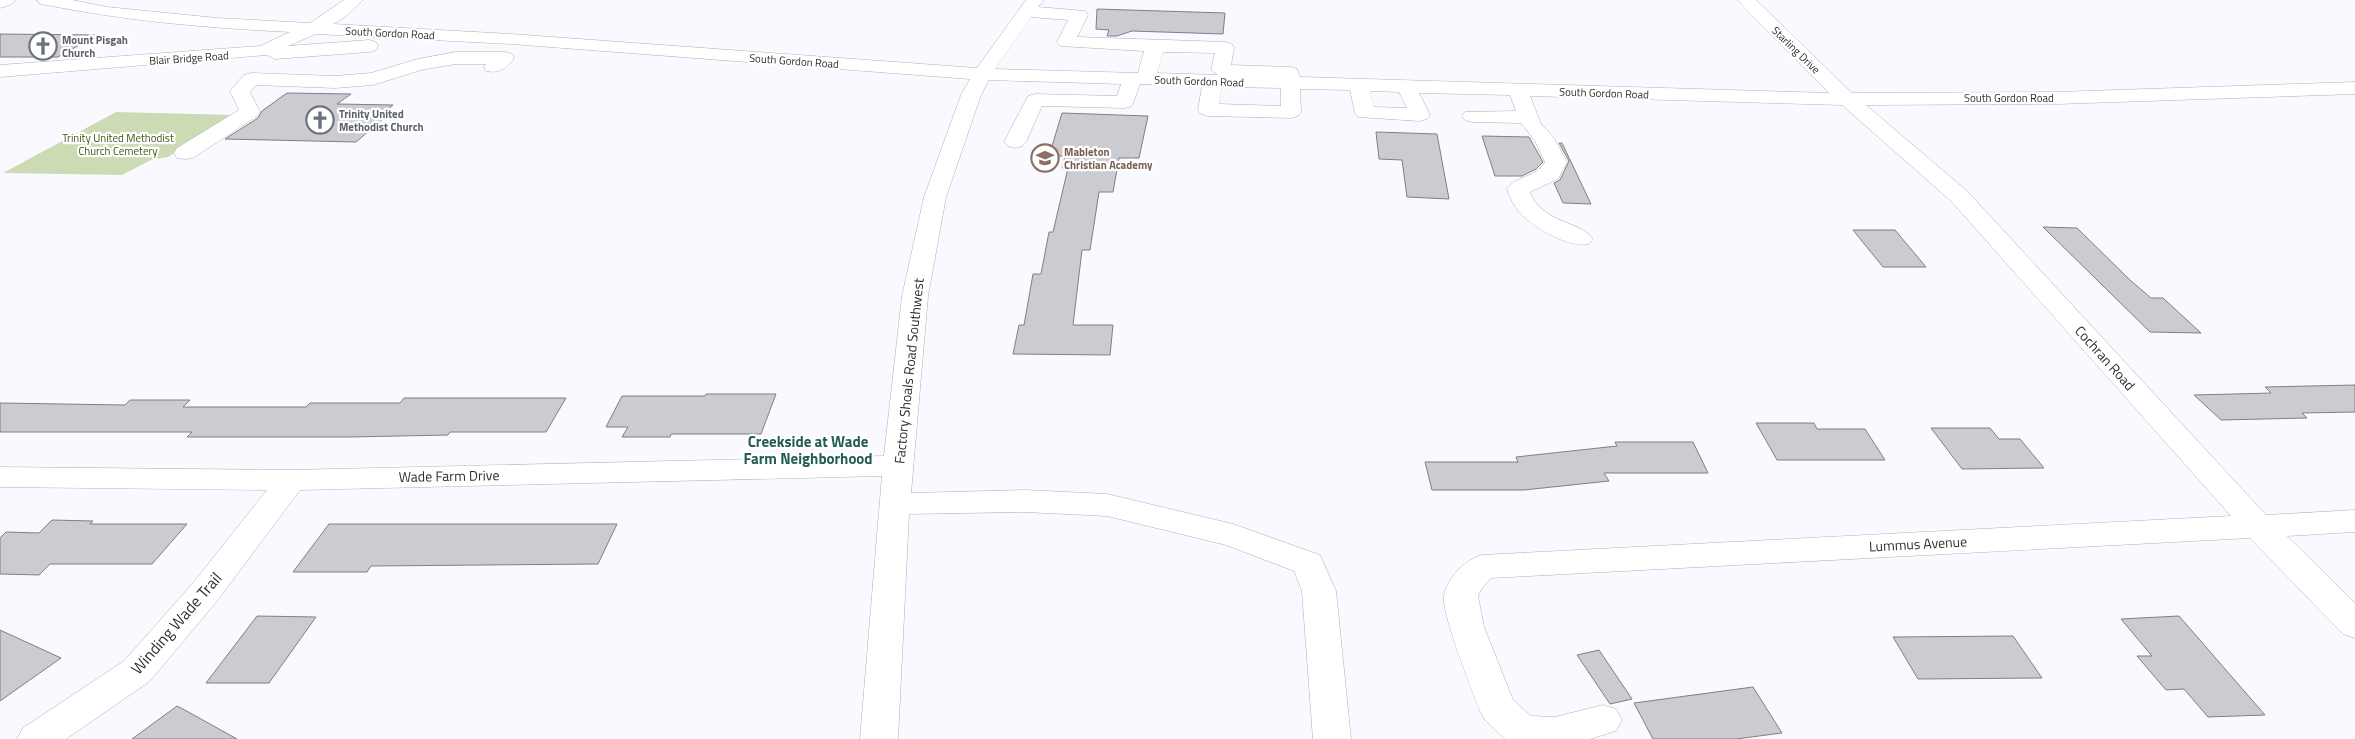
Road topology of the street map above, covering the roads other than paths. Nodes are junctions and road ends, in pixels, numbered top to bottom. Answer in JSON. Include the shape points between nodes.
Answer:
{"nodes":[{"id":1,"x":6,"y":0,"type":"edge"},
{"id":2,"x":46,"y":0,"type":"edge"},
{"id":3,"x":354,"y":0,"type":"edge"},
{"id":4,"x":1746,"y":0,"type":"edge"},
{"id":5,"x":0,"y":3,"type":"edge"},
{"id":6,"x":1032,"y":6,"type":"edge"},
{"id":7,"x":157,"y":18,"type":"junction"},
{"id":8,"x":124,"y":23,"type":"dead end"},
{"id":9,"x":217,"y":23,"type":"junction"},
{"id":10,"x":314,"y":28,"type":"junction"},
{"id":11,"x":518,"y":40,"type":"junction"},
{"id":12,"x":1155,"y":46,"type":"junction"},
{"id":13,"x":223,"y":62,"type":"junction"},
{"id":14,"x":63,"y":67,"type":"junction"},
{"id":15,"x":0,"y":71,"type":"edge"},
{"id":16,"x":982,"y":74,"type":"junction"},
{"id":17,"x":1139,"y":79,"type":"junction"},
{"id":18,"x":45,"y":82,"type":"dead end"},
{"id":19,"x":1213,"y":82,"type":"junction"},
{"id":20,"x":1290,"y":84,"type":"junction"},
{"id":21,"x":1359,"y":86,"type":"junction"},
{"id":22,"x":1407,"y":87,"type":"junction"},
{"id":23,"x":2355,"y":88,"type":"edge"},
{"id":24,"x":1518,"y":90,"type":"junction"},
{"id":25,"x":1847,"y":99,"type":"junction"},
{"id":26,"x":1472,"y":116,"type":"dead end"},
{"id":27,"x":1528,"y":117,"type":"junction"},
{"id":28,"x":1015,"y":142,"type":"dead end"},
{"id":29,"x":185,"y":154,"type":"dead end"},
{"id":30,"x":1581,"y":239,"type":"dead end"},
{"id":31,"x":898,"y":466,"type":"junction"},
{"id":32,"x":0,"y":477,"type":"edge"},
{"id":33,"x":291,"y":480,"type":"junction"},
{"id":34,"x":894,"y":504,"type":"junction"},
{"id":35,"x":2355,"y":521,"type":"edge"},
{"id":36,"x":2258,"y":526,"type":"junction"},
{"id":37,"x":2355,"y":625,"type":"edge"},
{"id":38,"x":1603,"y":720,"type":"dead end"},
{"id":39,"x":36,"y":739,"type":"edge"},
{"id":40,"x":879,"y":739,"type":"edge"},
{"id":41,"x":1332,"y":739,"type":"edge"}],
"edges":[{"from":1,"to":5,"type":"street"},
{"from":2,"to":7,"type":"street","name":"South Gordon Road"},
{"from":3,"to":10,"type":"street","name":"Blair Bridge Road"},
{"from":4,"to":25,"type":"street","name":"Starling Drive"},
{"from":6,"to":12,"type":"street","via":[[1079,15],[1066,42]]},
{"from":6,"to":16,"type":"street","name":"Factory Shoals Road Southwest"},
{"from":7,"to":8,"type":"street"},
{"from":7,"to":9,"type":"street","name":"South Gordon Road"},
{"from":9,"to":10,"type":"street","name":"South Gordon Road"},
{"from":9,"to":13,"type":"street","via":[[231,30],[266,35],[267,41]]},
{"from":10,"to":11,"type":"street","name":"South Gordon Road"},
{"from":10,"to":13,"type":"street","name":"Blair Bridge Road","via":[[263,51]]},
{"from":11,"to":13,"type":"street"},
{"from":11,"to":16,"type":"street","name":"South Gordon Road"},
{"from":11,"to":29,"type":"street","via":[[499,62],[456,58],[354,80],[251,79],[240,90],[250,112]]},
{"from":12,"to":17,"type":"street"},
{"from":12,"to":20,"type":"street","via":[[1225,48],[1221,70],[1290,73]]},
{"from":13,"to":14,"type":"street","name":"Blair Bridge Road","via":[[171,68]]},
{"from":14,"to":15,"type":"street","name":"Blair Bridge Road"},
{"from":14,"to":18,"type":"street"},
{"from":16,"to":17,"type":"street","name":"South Gordon Road"},
{"from":16,"to":31,"type":"street","name":"Factory Shoals Road Southwest","via":[[971,95],[935,197],[915,296]]},
{"from":17,"to":19,"type":"street","name":"South Gordon Road"},
{"from":17,"to":28,"type":"street","via":[[1125,102],[1035,100]]},
{"from":19,"to":20,"type":"street","name":"South Gordon Road"},
{"from":19,"to":20,"type":"street","via":[[1208,110],[1291,112]]},
{"from":20,"to":21,"type":"street","name":"South Gordon Road"},
{"from":21,"to":22,"type":"street","name":"South Gordon Road"},
{"from":21,"to":22,"type":"street","via":[[1365,113],[1420,115]]},
{"from":22,"to":24,"type":"street","name":"South Gordon Road"},
{"from":23,"to":25,"type":"street","name":"South Gordon Road","via":[[2057,98]]},
{"from":24,"to":25,"type":"street","name":"South Gordon Road"},
{"from":24,"to":27,"type":"street"},
{"from":25,"to":36,"type":"street","name":"Cochran Road","via":[[1958,196]]},
{"from":26,"to":27,"type":"street"},
{"from":27,"to":30,"type":"street","via":[[1556,162],[1550,174],[1518,189],[1521,199],[1548,223]]},
{"from":31,"to":33,"type":"street","name":"Wade Farm Drive"},
{"from":31,"to":34,"type":"street","name":"Factory Shoals Road Southwest"},
{"from":32,"to":33,"type":"street","name":"Wade Farm Drive"},
{"from":33,"to":39,"type":"street","name":"Winding Wade Trail","via":[[205,592],[137,670]]},
{"from":34,"to":40,"type":"street","name":"Factory Shoals Road Southwest"},
{"from":34,"to":41,"type":"street","via":[[1025,501],[1107,505],[1233,536],[1308,563],[1320,591]]},
{"from":35,"to":36,"type":"street","name":"Lummus Avenue"},
{"from":36,"to":37,"type":"street","name":"Cochran Road"},
{"from":36,"to":38,"type":"street","name":"Lummus Avenue","via":[[1482,567],[1468,581],[1461,596],[1467,626],[1498,709],[1522,731],[1555,733]]}]}
